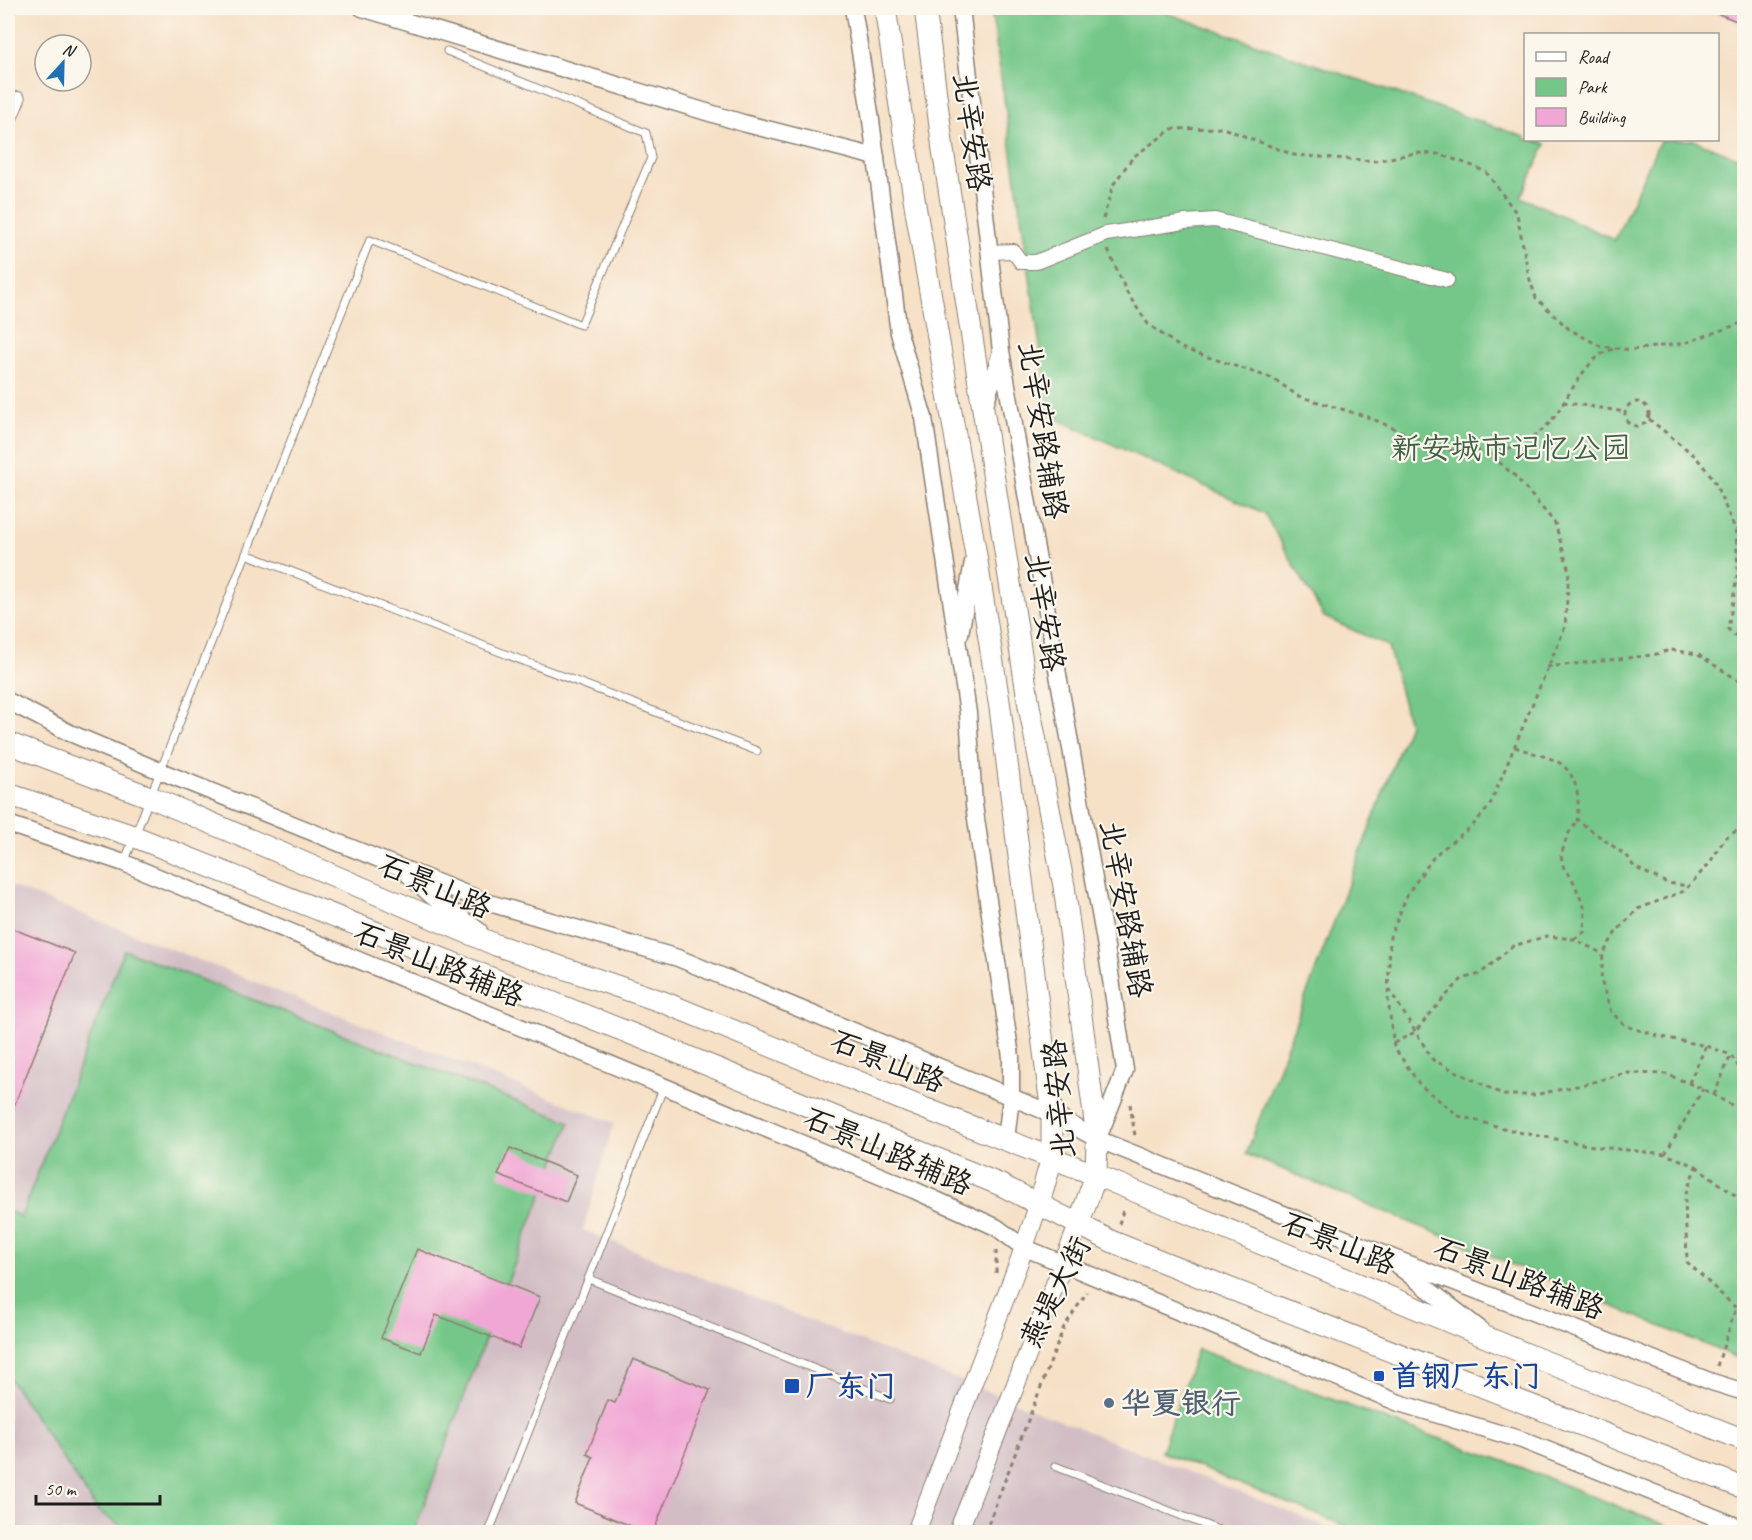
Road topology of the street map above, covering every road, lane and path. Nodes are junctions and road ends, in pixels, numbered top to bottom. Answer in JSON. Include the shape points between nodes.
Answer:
{"nodes":[{"id":1,"x":362,"y":8,"type":"edge"},
{"id":2,"x":853,"y":8,"type":"edge"},
{"id":3,"x":885,"y":8,"type":"edge"},
{"id":4,"x":925,"y":8,"type":"edge"},
{"id":5,"x":961,"y":8,"type":"edge"},
{"id":6,"x":447,"y":51,"type":"dead end"},
{"id":7,"x":18,"y":99,"type":"dead end"},
{"id":8,"x":8,"y":123,"type":"edge"},
{"id":9,"x":876,"y":157,"type":"junction"},
{"id":10,"x":1106,"y":234,"type":"junction"},
{"id":11,"x":991,"y":252,"type":"junction"},
{"id":12,"x":1447,"y":280,"type":"dead end"},
{"id":13,"x":1744,"y":322,"type":"edge"},
{"id":14,"x":1622,"y":349,"type":"junction"},
{"id":15,"x":1001,"y":351,"type":"junction"},
{"id":16,"x":1563,"y":402,"type":"junction"},
{"id":17,"x":983,"y":409,"type":"junction"},
{"id":18,"x":1626,"y":412,"type":"junction"},
{"id":19,"x":1648,"y":419,"type":"junction"},
{"id":20,"x":1491,"y":455,"type":"junction"},
{"id":21,"x":975,"y":549,"type":"junction"},
{"id":22,"x":246,"y":554,"type":"junction"},
{"id":23,"x":1744,"y":644,"type":"edge"},
{"id":24,"x":958,"y":648,"type":"junction"},
{"id":25,"x":1548,"y":667,"type":"junction"},
{"id":26,"x":1744,"y":684,"type":"edge"},
{"id":27,"x":8,"y":701,"type":"edge"},
{"id":28,"x":8,"y":732,"type":"edge"},
{"id":29,"x":8,"y":743,"type":"edge"},
{"id":30,"x":1514,"y":746,"type":"junction"},
{"id":31,"x":757,"y":751,"type":"dead end"},
{"id":32,"x":33,"y":753,"type":"junction"},
{"id":33,"x":160,"y":771,"type":"junction"},
{"id":34,"x":8,"y":794,"type":"edge"},
{"id":35,"x":150,"y":797,"type":"junction"},
{"id":36,"x":1577,"y":820,"type":"junction"},
{"id":37,"x":8,"y":824,"type":"edge"},
{"id":38,"x":1744,"y":826,"type":"edge"},
{"id":39,"x":133,"y":836,"type":"junction"},
{"id":40,"x":124,"y":863,"type":"junction"},
{"id":41,"x":400,"y":867,"type":"junction"},
{"id":42,"x":1689,"y":886,"type":"junction"},
{"id":43,"x":1574,"y":939,"type":"junction"},
{"id":44,"x":496,"y":945,"type":"junction"},
{"id":45,"x":1603,"y":954,"type":"junction"},
{"id":46,"x":1388,"y":987,"type":"junction"},
{"id":47,"x":1415,"y":1032,"type":"junction"},
{"id":48,"x":1394,"y":1043,"type":"junction"},
{"id":49,"x":1706,"y":1046,"type":"junction"},
{"id":50,"x":1731,"y":1055,"type":"junction"},
{"id":51,"x":1744,"y":1075,"type":"edge"},
{"id":52,"x":1689,"y":1083,"type":"junction"},
{"id":53,"x":664,"y":1086,"type":"junction"},
{"id":54,"x":1703,"y":1089,"type":"junction"},
{"id":55,"x":1714,"y":1095,"type":"junction"},
{"id":56,"x":1011,"y":1097,"type":"junction"},
{"id":57,"x":1130,"y":1102,"type":"dead end"},
{"id":58,"x":1744,"y":1112,"type":"edge"},
{"id":59,"x":1052,"y":1114,"type":"junction"},
{"id":60,"x":1097,"y":1139,"type":"junction"},
{"id":61,"x":1006,"y":1140,"type":"junction"},
{"id":62,"x":1665,"y":1154,"type":"junction"},
{"id":63,"x":1137,"y":1155,"type":"junction"},
{"id":64,"x":1052,"y":1158,"type":"junction"},
{"id":65,"x":1696,"y":1166,"type":"junction"},
{"id":66,"x":1096,"y":1175,"type":"junction"},
{"id":67,"x":1130,"y":1189,"type":"junction"},
{"id":68,"x":1744,"y":1202,"type":"edge"},
{"id":69,"x":1039,"y":1203,"type":"junction"},
{"id":70,"x":1079,"y":1223,"type":"junction"},
{"id":71,"x":996,"y":1227,"type":"junction"},
{"id":72,"x":1113,"y":1242,"type":"junction"},
{"id":73,"x":1023,"y":1247,"type":"junction"},
{"id":74,"x":1383,"y":1254,"type":"junction"},
{"id":75,"x":1063,"y":1263,"type":"junction"},
{"id":76,"x":1097,"y":1278,"type":"junction"},
{"id":77,"x":589,"y":1279,"type":"junction"},
{"id":78,"x":995,"y":1279,"type":"dead end"},
{"id":79,"x":1736,"y":1308,"type":"junction"},
{"id":80,"x":1744,"y":1308,"type":"edge"},
{"id":81,"x":1493,"y":1340,"type":"junction"},
{"id":82,"x":1712,"y":1382,"type":"junction"},
{"id":83,"x":1744,"y":1392,"type":"edge"},
{"id":84,"x":890,"y":1400,"type":"dead end"},
{"id":85,"x":1744,"y":1440,"type":"edge"},
{"id":86,"x":1055,"y":1466,"type":"dead end"},
{"id":87,"x":1744,"y":1488,"type":"edge"},
{"id":88,"x":1744,"y":1529,"type":"edge"},
{"id":89,"x":489,"y":1533,"type":"edge"},
{"id":90,"x":916,"y":1533,"type":"edge"},
{"id":91,"x":958,"y":1533,"type":"edge"},
{"id":92,"x":985,"y":1533,"type":"edge"},
{"id":93,"x":1223,"y":1533,"type":"edge"}],
"edges":[{"from":1,"to":9,"type":"street","via":[[743,123]]},
{"from":2,"to":9,"type":"street"},
{"from":3,"to":21,"type":"main road","name":"北辛安路"},
{"from":4,"to":17,"type":"main road","name":"北辛安路"},
{"from":5,"to":11,"type":"street","name":"北辛安路辅路"},
{"from":6,"to":22,"type":"lane","via":[[646,133],[651,158],[581,325],[370,240]]},
{"from":7,"to":8,"type":"street"},
{"from":9,"to":24,"type":"street","via":[[899,333],[924,418]]},
{"from":10,"to":11,"type":"street","via":[[1036,262],[1021,262],[1013,251]]},
{"from":10,"to":12,"type":"street","via":[[1215,219]]},
{"from":10,"to":14,"type":"path","via":[[1103,216],[1113,186],[1133,156],[1172,129],[1223,128],[1294,155],[1375,161],[1415,153],[1438,154],[1486,172],[1501,190],[1517,214],[1536,298],[1569,329],[1600,346]]},
{"from":10,"to":20,"type":"path","via":[[1108,253],[1127,293],[1148,324],[1181,348],[1274,379],[1298,396],[1368,417],[1446,451],[1470,448]]},
{"from":11,"to":15,"type":"street","name":"北辛安路辅路"},
{"from":13,"to":14,"type":"path","via":[[1685,343]]},
{"from":14,"to":16,"type":"path","via":[[1607,350],[1581,375]]},
{"from":15,"to":17,"type":"street"},
{"from":15,"to":60,"type":"street","name":"北辛安路辅路","via":[[1125,1070]]},
{"from":16,"to":18,"type":"path"},
{"from":16,"to":20,"type":"path","via":[[1551,421],[1525,442]]},
{"from":17,"to":60,"type":"main road","name":"北辛安路","via":[[1029,706],[1064,886]]},
{"from":18,"to":19,"type":"path","via":[[1632,426],[1641,426]]},
{"from":18,"to":19,"type":"path","via":[[1632,403],[1644,404],[1650,413]]},
{"from":19,"to":23,"type":"path","via":[[1695,456],[1713,478],[1736,531],[1738,571],[1728,629]]},
{"from":20,"to":25,"type":"path","via":[[1515,476],[1555,523],[1569,571],[1565,627]]},
{"from":21,"to":24,"type":"street"},
{"from":21,"to":59,"type":"main road","name":"北辛安路","via":[[1000,708]]},
{"from":22,"to":31,"type":"lane"},
{"from":22,"to":33,"type":"lane"},
{"from":24,"to":56,"type":"street","via":[[968,714],[974,805],[1011,1057]]},
{"from":25,"to":26,"type":"path","via":[[1671,650],[1697,654]]},
{"from":25,"to":30,"type":"path"},
{"from":27,"to":33,"type":"street","name":"石景山路辅路","via":[[70,733]]},
{"from":28,"to":32,"type":"street"},
{"from":29,"to":32,"type":"main road","name":"石景山路"},
{"from":30,"to":36,"type":"path","via":[[1557,762],[1573,777],[1579,803]]},
{"from":30,"to":46,"type":"path","via":[[1489,807],[1435,855],[1408,893],[1390,937]]},
{"from":32,"to":35,"type":"main road","name":"石景山路"},
{"from":33,"to":35,"type":"lane"},
{"from":33,"to":41,"type":"street","name":"石景山路辅路"},
{"from":34,"to":39,"type":"main road"},
{"from":35,"to":39,"type":"lane"},
{"from":35,"to":44,"type":"main road","name":"石景山路"},
{"from":36,"to":42,"type":"path","via":[[1628,857],[1634,867],[1667,883]]},
{"from":36,"to":43,"type":"path","via":[[1561,856],[1585,909],[1584,932]]},
{"from":37,"to":40,"type":"street","name":"石景山路辅路"},
{"from":38,"to":42,"type":"path","via":[[1725,838]]},
{"from":39,"to":40,"type":"lane"},
{"from":39,"to":69,"type":"main road","via":[[647,1040]]},
{"from":40,"to":53,"type":"street","name":"石景山路辅路"},
{"from":41,"to":44,"type":"street"},
{"from":41,"to":56,"type":"street","name":"石景山路辅路","via":[[486,902],[678,958]]},
{"from":42,"to":45,"type":"path","via":[[1638,909],[1616,932]]},
{"from":43,"to":45,"type":"path"},
{"from":43,"to":47,"type":"path","via":[[1547,936],[1513,946],[1480,974],[1462,979]]},
{"from":44,"to":61,"type":"main road","name":"石景山路","via":[[663,1002]]},
{"from":45,"to":49,"type":"path","via":[[1601,980],[1611,1012],[1626,1026]]},
{"from":46,"to":47,"type":"path"},
{"from":46,"to":48,"type":"path"},
{"from":47,"to":48,"type":"path"},
{"from":47,"to":52,"type":"path","via":[[1433,1060],[1504,1095],[1534,1095],[1626,1073],[1666,1074]]},
{"from":48,"to":62,"type":"path","via":[[1420,1085],[1459,1116],[1599,1147]]},
{"from":49,"to":50,"type":"path"},
{"from":49,"to":52,"type":"path"},
{"from":50,"to":51,"type":"path"},
{"from":50,"to":55,"type":"path"},
{"from":52,"to":54,"type":"path"},
{"from":53,"to":71,"type":"street","name":"石景山路辅路"},
{"from":53,"to":77,"type":"lane"},
{"from":54,"to":55,"type":"path"},
{"from":54,"to":62,"type":"path"},
{"from":55,"to":58,"type":"path"},
{"from":56,"to":59,"type":"street","name":"石景山路辅路"},
{"from":56,"to":61,"type":"street"},
{"from":57,"to":63,"type":"path"},
{"from":59,"to":60,"type":"street","name":"石景山路辅路"},
{"from":59,"to":64,"type":"main road","name":"北辛安路"},
{"from":60,"to":63,"type":"street","name":"石景山路辅路"},
{"from":60,"to":66,"type":"main road","name":"北辛安路"},
{"from":61,"to":64,"type":"main road","name":"石景山路"},
{"from":62,"to":65,"type":"path"},
{"from":63,"to":74,"type":"street","name":"石景山路辅路"},
{"from":64,"to":66,"type":"main road","name":"石景山路"},
{"from":64,"to":69,"type":"main road","name":"北辛安路"},
{"from":65,"to":68,"type":"path"},
{"from":65,"to":79,"type":"path","via":[[1685,1196],[1687,1262]]},
{"from":66,"to":67,"type":"main road","name":"石景山路"},
{"from":66,"to":70,"type":"main road","name":"北辛安路"},
{"from":67,"to":72,"type":"path","name":"燕堤大街"},
{"from":67,"to":81,"type":"main road","name":"石景山路"},
{"from":69,"to":70,"type":"main road"},
{"from":69,"to":73,"type":"main road","name":"燕堤大街"},
{"from":70,"to":72,"type":"main road"},
{"from":70,"to":75,"type":"main road","name":"燕堤大街"},
{"from":71,"to":73,"type":"street","name":"石景山路辅路"},
{"from":71,"to":78,"type":"path","name":"燕堤大街"},
{"from":72,"to":87,"type":"main road"},
{"from":73,"to":75,"type":"street","name":"石景山路辅路"},
{"from":73,"to":90,"type":"main road","name":"燕堤大街"},
{"from":74,"to":81,"type":"street"},
{"from":74,"to":82,"type":"street","name":"石景山路辅路"},
{"from":75,"to":76,"type":"street","name":"石景山路辅路"},
{"from":75,"to":91,"type":"main road","name":"燕堤大街"},
{"from":76,"to":88,"type":"street","name":"石景山路辅路","via":[[1399,1403],[1522,1440]]},
{"from":76,"to":92,"type":"path","name":"燕堤大街","via":[[1064,1327]]},
{"from":77,"to":84,"type":"lane"},
{"from":77,"to":89,"type":"lane"},
{"from":79,"to":80,"type":"path"},
{"from":79,"to":82,"type":"path"},
{"from":81,"to":85,"type":"main road","name":"石景山路"},
{"from":82,"to":83,"type":"street","name":"石景山路辅路"},
{"from":86,"to":93,"type":"lane"}]}
